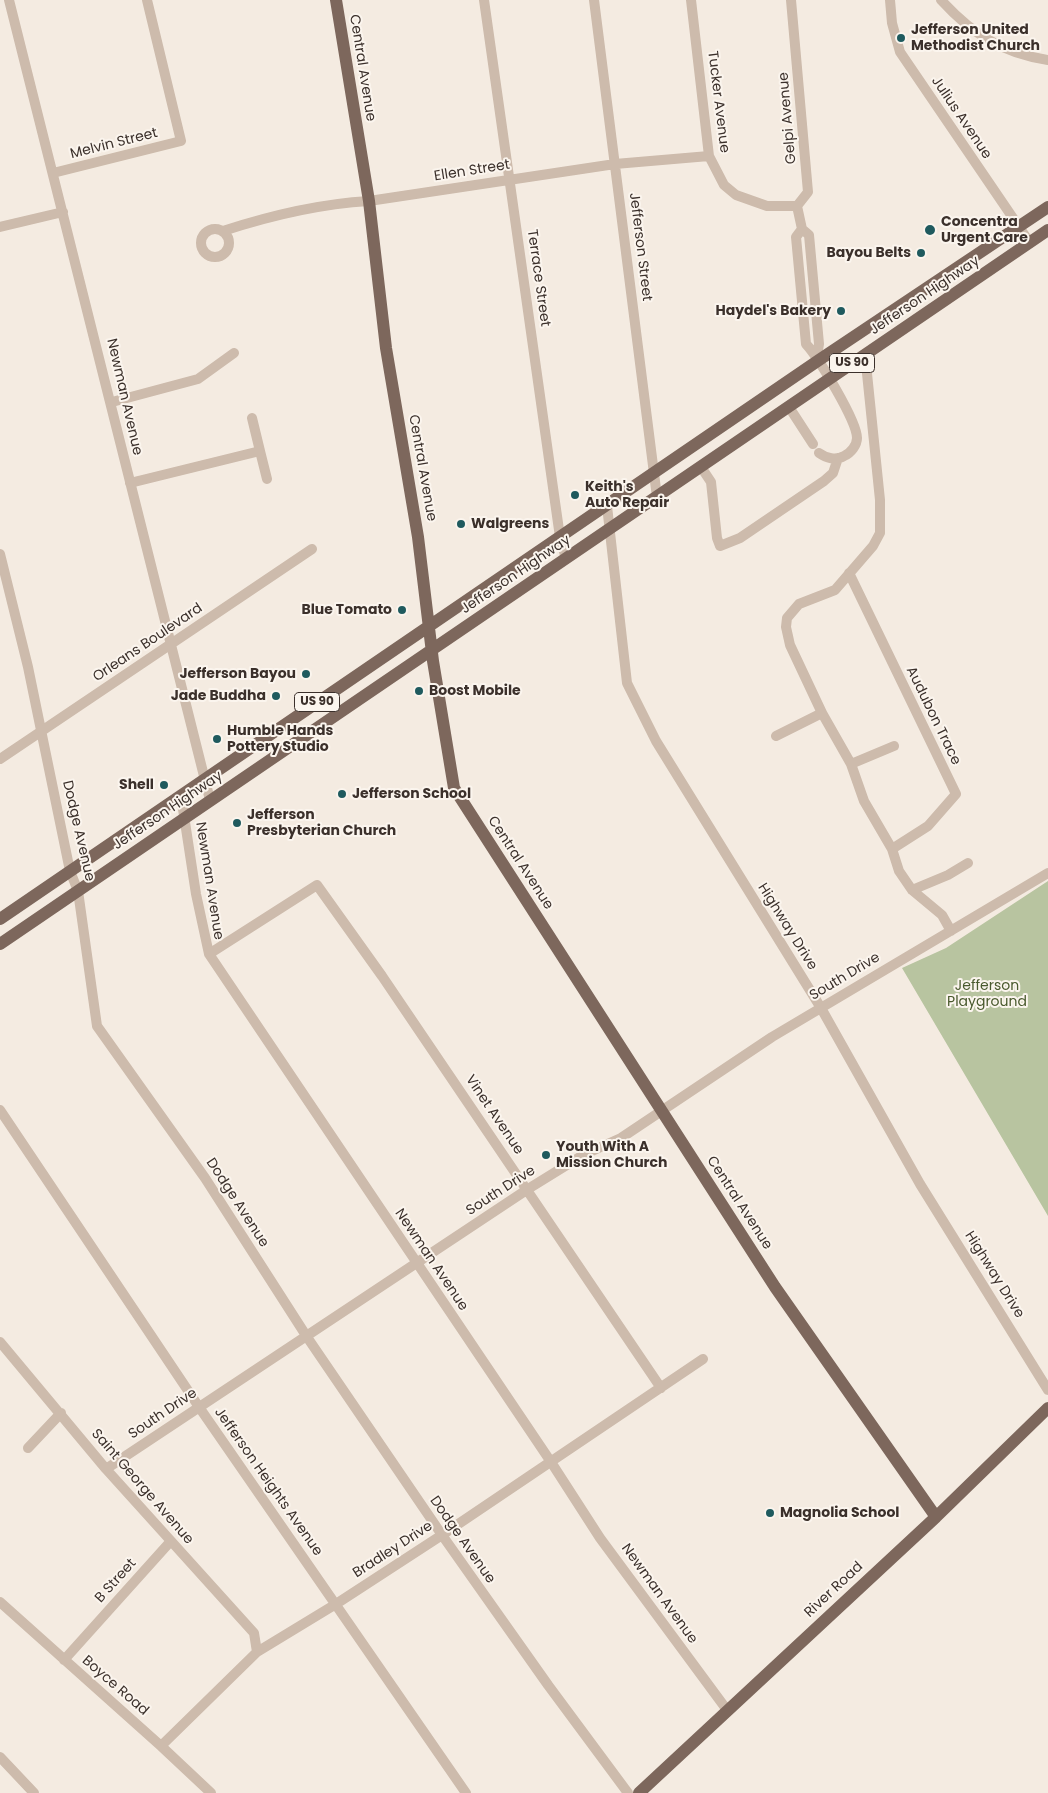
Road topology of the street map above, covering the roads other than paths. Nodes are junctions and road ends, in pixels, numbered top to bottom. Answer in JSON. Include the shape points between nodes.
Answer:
{"nodes":[{"id":1,"x":9,"y":0,"type":"edge"},
{"id":2,"x":147,"y":0,"type":"edge"},
{"id":3,"x":336,"y":0,"type":"edge"},
{"id":4,"x":484,"y":0,"type":"edge"},
{"id":5,"x":594,"y":0,"type":"edge"},
{"id":6,"x":691,"y":0,"type":"edge"},
{"id":7,"x":791,"y":0,"type":"edge"},
{"id":8,"x":890,"y":0,"type":"edge"},
{"id":9,"x":941,"y":0,"type":"edge"},
{"id":10,"x":1048,"y":60,"type":"edge"},
{"id":11,"x":709,"y":156,"type":"junction"},
{"id":12,"x":615,"y":164,"type":"junction"},
{"id":13,"x":53,"y":173,"type":"junction"},
{"id":14,"x":510,"y":178,"type":"junction"},
{"id":15,"x":368,"y":200,"type":"junction"},
{"id":16,"x":797,"y":206,"type":"junction"},
{"id":17,"x":1048,"y":207,"type":"edge"},
{"id":18,"x":63,"y":212,"type":"junction"},
{"id":19,"x":1018,"y":226,"type":"junction"},
{"id":20,"x":0,"y":227,"type":"edge"},
{"id":21,"x":1048,"y":230,"type":"edge"},
{"id":22,"x":223,"y":231,"type":"dead end"},
{"id":23,"x":1030,"y":243,"type":"junction"},
{"id":24,"x":234,"y":353,"type":"dead end"},
{"id":25,"x":865,"y":354,"type":"junction"},
{"id":26,"x":818,"y":358,"type":"junction"},
{"id":27,"x":829,"y":380,"type":"junction"},
{"id":28,"x":112,"y":402,"type":"junction"},
{"id":29,"x":789,"y":407,"type":"junction"},
{"id":30,"x":252,"y":418,"type":"dead end"},
{"id":31,"x":813,"y":444,"type":"dead end"},
{"id":32,"x":260,"y":451,"type":"junction"},
{"id":33,"x":819,"y":453,"type":"dead end"},
{"id":34,"x":838,"y":458,"type":"junction"},
{"id":35,"x":701,"y":467,"type":"junction"},
{"id":36,"x":654,"y":474,"type":"junction"},
{"id":37,"x":267,"y":479,"type":"dead end"},
{"id":38,"x":130,"y":483,"type":"junction"},
{"id":39,"x":657,"y":497,"type":"junction"},
{"id":40,"x":607,"y":506,"type":"junction"},
{"id":41,"x":611,"y":528,"type":"junction"},
{"id":42,"x":560,"y":537,"type":"junction"},
{"id":43,"x":312,"y":549,"type":"dead end"},
{"id":44,"x":0,"y":554,"type":"edge"},
{"id":45,"x":566,"y":559,"type":"junction"},
{"id":46,"x":849,"y":573,"type":"junction"},
{"id":47,"x":430,"y":625,"type":"junction"},
{"id":48,"x":170,"y":644,"type":"junction"},
{"id":49,"x":432,"y":650,"type":"junction"},
{"id":50,"x":822,"y":713,"type":"junction"},
{"id":51,"x":42,"y":730,"type":"junction"},
{"id":52,"x":776,"y":736,"type":"dead end"},
{"id":53,"x":894,"y":746,"type":"dead end"},
{"id":54,"x":0,"y":759,"type":"edge"},
{"id":55,"x":852,"y":764,"type":"junction"},
{"id":56,"x":205,"y":780,"type":"junction"},
{"id":57,"x":180,"y":796,"type":"junction"},
{"id":58,"x":210,"y":800,"type":"junction"},
{"id":59,"x":184,"y":817,"type":"junction"},
{"id":60,"x":892,"y":848,"type":"junction"},
{"id":61,"x":968,"y":863,"type":"dead end"},
{"id":62,"x":70,"y":871,"type":"junction"},
{"id":63,"x":1048,"y":873,"type":"edge"},
{"id":64,"x":912,"y":890,"type":"junction"},
{"id":65,"x":78,"y":891,"type":"junction"},
{"id":66,"x":0,"y":919,"type":"edge"},
{"id":67,"x":951,"y":931,"type":"junction"},
{"id":68,"x":0,"y":944,"type":"edge"},
{"id":69,"x":208,"y":954,"type":"junction"},
{"id":70,"x":821,"y":1008,"type":"junction"},
{"id":71,"x":0,"y":1110,"type":"edge"},
{"id":72,"x":662,"y":1110,"type":"junction"},
{"id":73,"x":528,"y":1190,"type":"junction"},
{"id":74,"x":416,"y":1263,"type":"junction"},
{"id":75,"x":307,"y":1337,"type":"junction"},
{"id":76,"x":0,"y":1342,"type":"edge"},
{"id":77,"x":703,"y":1359,"type":"dead end"},
{"id":78,"x":660,"y":1388,"type":"junction"},
{"id":79,"x":1048,"y":1390,"type":"edge"},
{"id":80,"x":199,"y":1407,"type":"junction"},
{"id":81,"x":1048,"y":1408,"type":"edge"},
{"id":82,"x":61,"y":1413,"type":"junction"},
{"id":83,"x":28,"y":1448,"type":"dead end"},
{"id":84,"x":551,"y":1462,"type":"junction"},
{"id":85,"x":106,"y":1469,"type":"junction"},
{"id":86,"x":936,"y":1517,"type":"junction"},
{"id":87,"x":442,"y":1535,"type":"junction"},
{"id":88,"x":170,"y":1542,"type":"junction"},
{"id":89,"x":0,"y":1602,"type":"edge"},
{"id":90,"x":336,"y":1604,"type":"junction"},
{"id":91,"x":257,"y":1652,"type":"junction"},
{"id":92,"x":64,"y":1660,"type":"junction"},
{"id":93,"x":727,"y":1710,"type":"junction"},
{"id":94,"x":162,"y":1746,"type":"junction"},
{"id":95,"x":0,"y":1758,"type":"edge"},
{"id":96,"x":34,"y":1793,"type":"edge"},
{"id":97,"x":211,"y":1793,"type":"edge"},
{"id":98,"x":466,"y":1793,"type":"edge"},
{"id":99,"x":628,"y":1793,"type":"edge"},
{"id":100,"x":639,"y":1793,"type":"edge"}],
"edges":[{"from":1,"to":13,"type":"street","name":"Newman Avenue"},
{"from":2,"to":13,"type":"street","name":"Melvin Street","via":[[181,142]]},
{"from":3,"to":15,"type":"main road","name":"Central Avenue"},
{"from":4,"to":14,"type":"street","name":"Terrace Street"},
{"from":5,"to":12,"type":"street","name":"Jefferson Street"},
{"from":6,"to":11,"type":"street","name":"Tucker Avenue"},
{"from":7,"to":16,"type":"street","name":"Gelpi Avenue","via":[[808,192]]},
{"from":8,"to":19,"type":"street","name":"Julius Avenue","via":[[900,52]]},
{"from":9,"to":10,"type":"street","via":[[990,43],[1014,53]]},
{"from":11,"to":12,"type":"street","name":"Ellen Street"},
{"from":11,"to":16,"type":"street","name":"Tucker Avenue","via":[[724,185],[736,195],[767,206]]},
{"from":12,"to":14,"type":"street","name":"Ellen Street"},
{"from":12,"to":36,"type":"street","name":"Jefferson Street"},
{"from":13,"to":18,"type":"street","name":"Newman Avenue"},
{"from":14,"to":15,"type":"street","name":"Ellen Street"},
{"from":14,"to":42,"type":"street","name":"Terrace Street"},
{"from":15,"to":22,"type":"street","name":"Ellen Street","via":[[293,210]]},
{"from":15,"to":47,"type":"main road","name":"Central Avenue","via":[[386,348]]},
{"from":16,"to":26,"type":"street","via":[[802,229],[809,235]]},
{"from":17,"to":19,"type":"main road","name":"Jefferson Highway","number":"US 90"},
{"from":18,"to":20,"type":"street"},
{"from":18,"to":28,"type":"street","name":"Newman Avenue"},
{"from":19,"to":23,"type":"street","name":"Julius Avenue"},
{"from":19,"to":26,"type":"main road","name":"Jefferson Highway","number":"US 90"},
{"from":21,"to":23,"type":"main road","name":"Jefferson Highway","number":"US 90"},
{"from":23,"to":25,"type":"main road","name":"Jefferson Highway","number":"US 90"},
{"from":24,"to":28,"type":"street","via":[[198,379]]},
{"from":25,"to":27,"type":"main road","name":"Jefferson Highway","number":"US 90"},
{"from":25,"to":46,"type":"street","via":[[880,500],[880,533]]},
{"from":26,"to":27,"type":"street"},
{"from":26,"to":36,"type":"main road","name":"Jefferson Highway","number":"US 90"},
{"from":27,"to":29,"type":"main road","name":"Jefferson Highway","number":"US 90"},
{"from":27,"to":34,"type":"street","via":[[854,423],[857,439],[854,448]]},
{"from":28,"to":38,"type":"street","name":"Newman Avenue"},
{"from":29,"to":31,"type":"street"},
{"from":29,"to":35,"type":"main road","name":"Jefferson Highway","number":"US 90"},
{"from":30,"to":32,"type":"street"},
{"from":32,"to":37,"type":"street"},
{"from":32,"to":38,"type":"street"},
{"from":33,"to":34,"type":"street"},
{"from":34,"to":35,"type":"street","via":[[834,473],[801,498],[740,538],[720,546],[716,538],[711,482]]},
{"from":35,"to":39,"type":"main road","name":"Jefferson Highway","number":"US 90"},
{"from":36,"to":39,"type":"street","name":"Jefferson Street"},
{"from":36,"to":40,"type":"main road","name":"Jefferson Highway","number":"US 90"},
{"from":38,"to":48,"type":"street","name":"Newman Avenue"},
{"from":39,"to":41,"type":"main road","name":"Jefferson Highway","number":"US 90"},
{"from":40,"to":41,"type":"street","name":"Highway Drive"},
{"from":40,"to":42,"type":"main road","name":"Jefferson Highway","number":"US 90"},
{"from":41,"to":45,"type":"main road","name":"Jefferson Highway","number":"US 90"},
{"from":41,"to":70,"type":"street","name":"Highway Drive","via":[[627,683],[656,741]]},
{"from":42,"to":45,"type":"street","name":"Terrace Street"},
{"from":42,"to":47,"type":"main road","name":"Jefferson Highway","number":"US 90"},
{"from":43,"to":48,"type":"street","name":"Orleans Boulevard"},
{"from":44,"to":51,"type":"street","name":"Dodge Avenue"},
{"from":45,"to":49,"type":"main road","name":"Jefferson Highway","number":"US 90"},
{"from":46,"to":50,"type":"street","via":[[835,590],[799,604],[787,618],[790,645]]},
{"from":46,"to":60,"type":"street","name":"Audubon Trace","via":[[956,794],[928,826]]},
{"from":47,"to":49,"type":"main road","name":"Central Avenue"},
{"from":47,"to":56,"type":"main road","name":"Jefferson Highway","number":"US 90"},
{"from":48,"to":51,"type":"street","name":"Orleans Boulevard"},
{"from":48,"to":56,"type":"street","name":"Newman Avenue"},
{"from":49,"to":58,"type":"main road","name":"Jefferson Highway","number":"US 90"},
{"from":49,"to":72,"type":"main road","name":"Central Avenue","via":[[454,788]]},
{"from":50,"to":52,"type":"street"},
{"from":50,"to":55,"type":"street"},
{"from":51,"to":54,"type":"street","name":"Orleans Boulevard"},
{"from":51,"to":62,"type":"street","name":"Dodge Avenue"},
{"from":53,"to":55,"type":"street"},
{"from":55,"to":60,"type":"street","via":[[864,801]]},
{"from":56,"to":57,"type":"main road","name":"Jefferson Highway","number":"US 90"},
{"from":56,"to":58,"type":"street","name":"Newman Avenue"},
{"from":57,"to":59,"type":"street","name":"Newman Avenue"},
{"from":57,"to":62,"type":"main road","name":"Jefferson Highway","number":"US 90"},
{"from":58,"to":59,"type":"main road","name":"Jefferson Highway","number":"US 90"},
{"from":59,"to":65,"type":"main road","name":"Jefferson Highway","number":"US 90"},
{"from":59,"to":69,"type":"street","name":"Newman Avenue"},
{"from":60,"to":64,"type":"street","via":[[899,871]]},
{"from":61,"to":64,"type":"street"},
{"from":62,"to":65,"type":"street","name":"Dodge Avenue"},
{"from":62,"to":66,"type":"main road","name":"Jefferson Highway","number":"US 90"},
{"from":63,"to":67,"type":"street","name":"South Drive"},
{"from":64,"to":67,"type":"street","via":[[942,916]]},
{"from":65,"to":68,"type":"main road","name":"Jefferson Highway","number":"US 90"},
{"from":65,"to":75,"type":"street","name":"Dodge Avenue","via":[[97,1026],[205,1178]]},
{"from":67,"to":70,"type":"street","name":"South Drive"},
{"from":69,"to":73,"type":"street","name":"Vinet Avenue","via":[[317,885]]},
{"from":69,"to":74,"type":"street","name":"Newman Avenue"},
{"from":70,"to":72,"type":"street","name":"South Drive"},
{"from":70,"to":79,"type":"street","name":"Highway Drive","via":[[920,1184]]},
{"from":71,"to":80,"type":"street","name":"Jefferson Heights Avenue"},
{"from":72,"to":73,"type":"street","name":"South Drive","via":[[621,1138],[583,1155]]},
{"from":72,"to":86,"type":"main road","name":"Central Avenue","via":[[813,1343]]},
{"from":73,"to":74,"type":"street","name":"South Drive"},
{"from":73,"to":78,"type":"street","name":"Vinet Avenue"},
{"from":74,"to":75,"type":"street","name":"South Drive"},
{"from":74,"to":84,"type":"street","name":"Newman Avenue"},
{"from":75,"to":80,"type":"street","name":"South Drive"},
{"from":75,"to":87,"type":"street","name":"Dodge Avenue"},
{"from":76,"to":82,"type":"street","name":"Saint George Avenue"},
{"from":77,"to":78,"type":"street","name":"Bradley Drive"},
{"from":78,"to":84,"type":"street","name":"Bradley Drive"},
{"from":80,"to":85,"type":"street","name":"South Drive"},
{"from":80,"to":90,"type":"street","name":"Jefferson Heights Avenue"},
{"from":81,"to":86,"type":"main road","name":"River Road"},
{"from":82,"to":83,"type":"street"},
{"from":82,"to":85,"type":"street","name":"Saint George Avenue"},
{"from":84,"to":87,"type":"street","name":"Bradley Drive"},
{"from":84,"to":93,"type":"street","name":"Newman Avenue","via":[[600,1538]]},
{"from":85,"to":88,"type":"street","name":"Saint George Avenue"},
{"from":86,"to":93,"type":"main road","name":"River Road"},
{"from":87,"to":90,"type":"street","name":"Bradley Drive"},
{"from":87,"to":99,"type":"street","name":"Dodge Avenue"},
{"from":88,"to":91,"type":"street","name":"Saint George Avenue","via":[[254,1633]]},
{"from":88,"to":92,"type":"street","name":"B Street"},
{"from":89,"to":92,"type":"street","name":"Boyce Road"},
{"from":90,"to":91,"type":"street","name":"Bradley Drive"},
{"from":90,"to":98,"type":"street","name":"Jefferson Heights Avenue"},
{"from":91,"to":94,"type":"street","name":"Bradley Drive"},
{"from":92,"to":94,"type":"street","name":"Boyce Road"},
{"from":93,"to":100,"type":"main road","name":"River Road"},
{"from":94,"to":97,"type":"street","name":"Boyce Road"},
{"from":95,"to":96,"type":"street"}]}
